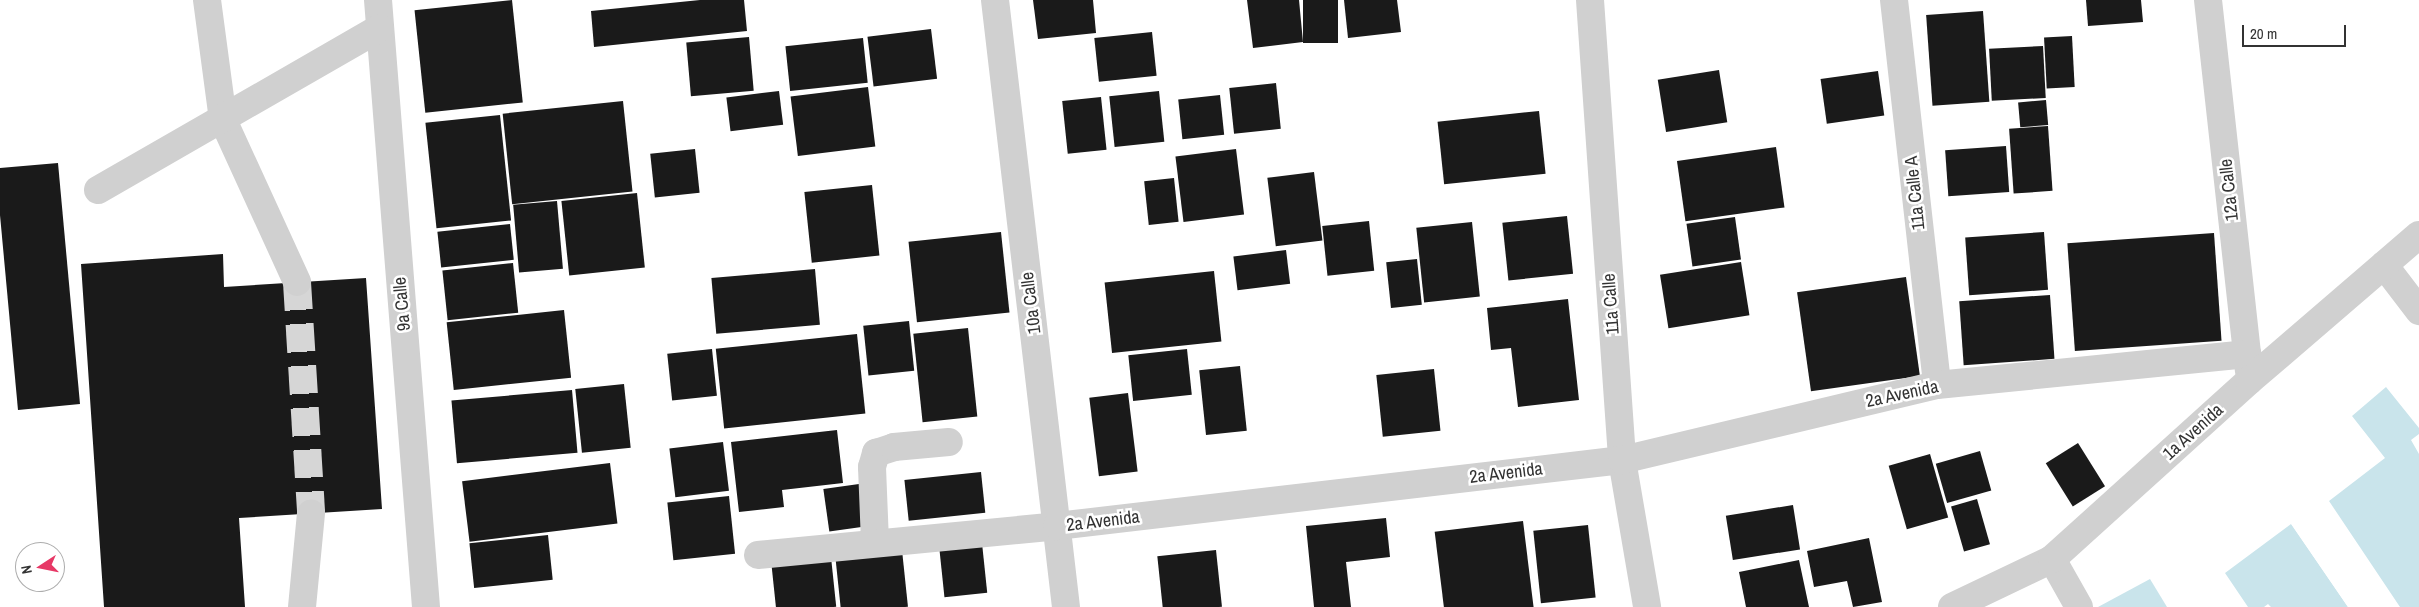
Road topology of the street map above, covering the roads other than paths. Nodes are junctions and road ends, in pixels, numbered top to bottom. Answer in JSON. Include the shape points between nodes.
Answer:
{"nodes":[{"id":1,"x":207,"y":0,"type":"edge"},
{"id":2,"x":378,"y":0,"type":"edge"},
{"id":3,"x":995,"y":0,"type":"edge"},
{"id":4,"x":1590,"y":0,"type":"edge"},
{"id":5,"x":1894,"y":0,"type":"edge"},
{"id":6,"x":2208,"y":0,"type":"edge"},
{"id":7,"x":380,"y":28,"type":"junction"},
{"id":8,"x":223,"y":120,"type":"junction"},
{"id":9,"x":98,"y":190,"type":"dead end"},
{"id":10,"x":2419,"y":235,"type":"edge"},
{"id":11,"x":2384,"y":265,"type":"junction"},
{"id":12,"x":297,"y":282,"type":"tunnel mouth"},
{"id":13,"x":2419,"y":311,"type":"edge"},
{"id":14,"x":2247,"y":354,"type":"junction"},
{"id":15,"x":2249,"y":381,"type":"junction"},
{"id":16,"x":1937,"y":385,"type":"junction"},
{"id":17,"x":949,"y":442,"type":"dead end"},
{"id":18,"x":1622,"y":460,"type":"junction"},
{"id":19,"x":311,"y":513,"type":"tunnel mouth"},
{"id":20,"x":1057,"y":526,"type":"junction"},
{"id":21,"x":875,"y":542,"type":"junction"},
{"id":22,"x":758,"y":555,"type":"dead end"},
{"id":23,"x":2052,"y":559,"type":"junction"},
{"id":24,"x":302,"y":607,"type":"edge"},
{"id":25,"x":426,"y":607,"type":"edge"},
{"id":26,"x":1066,"y":607,"type":"edge"},
{"id":27,"x":1647,"y":607,"type":"edge"},
{"id":28,"x":1952,"y":607,"type":"edge"},
{"id":29,"x":2079,"y":607,"type":"edge"}],
"edges":[{"from":1,"to":8,"type":"street"},
{"from":2,"to":7,"type":"street","name":"9a Calle"},
{"from":3,"to":20,"type":"street","name":"10a Calle"},
{"from":4,"to":18,"type":"street","name":"11a Calle"},
{"from":5,"to":16,"type":"street","name":"11a Calle A"},
{"from":6,"to":14,"type":"street","name":"12a Calle"},
{"from":7,"to":8,"type":"street"},
{"from":7,"to":25,"type":"street","name":"9a Calle"},
{"from":8,"to":9,"type":"street"},
{"from":8,"to":12,"type":"street"},
{"from":10,"to":11,"type":"street","name":"1a Avenida"},
{"from":11,"to":13,"type":"street"},
{"from":11,"to":15,"type":"street","name":"1a Avenida"},
{"from":14,"to":15,"type":"street","name":"12a Calle"},
{"from":14,"to":16,"type":"street","name":"2a Avenida"},
{"from":15,"to":23,"type":"street","name":"1a Avenida"},
{"from":16,"to":18,"type":"street","name":"2a Avenida"},
{"from":17,"to":21,"type":"street","via":[[894,447],[876,453],[872,467]]},
{"from":18,"to":20,"type":"street","name":"2a Avenida"},
{"from":18,"to":27,"type":"street","name":"11a Calle"},
{"from":19,"to":24,"type":"street"},
{"from":20,"to":21,"type":"street","name":"2a Avenida"},
{"from":20,"to":26,"type":"street","name":"10a Calle"},
{"from":21,"to":22,"type":"street","name":"2a Avenida"},
{"from":23,"to":28,"type":"street","name":"1a Avenida"},
{"from":23,"to":29,"type":"street"}]}
